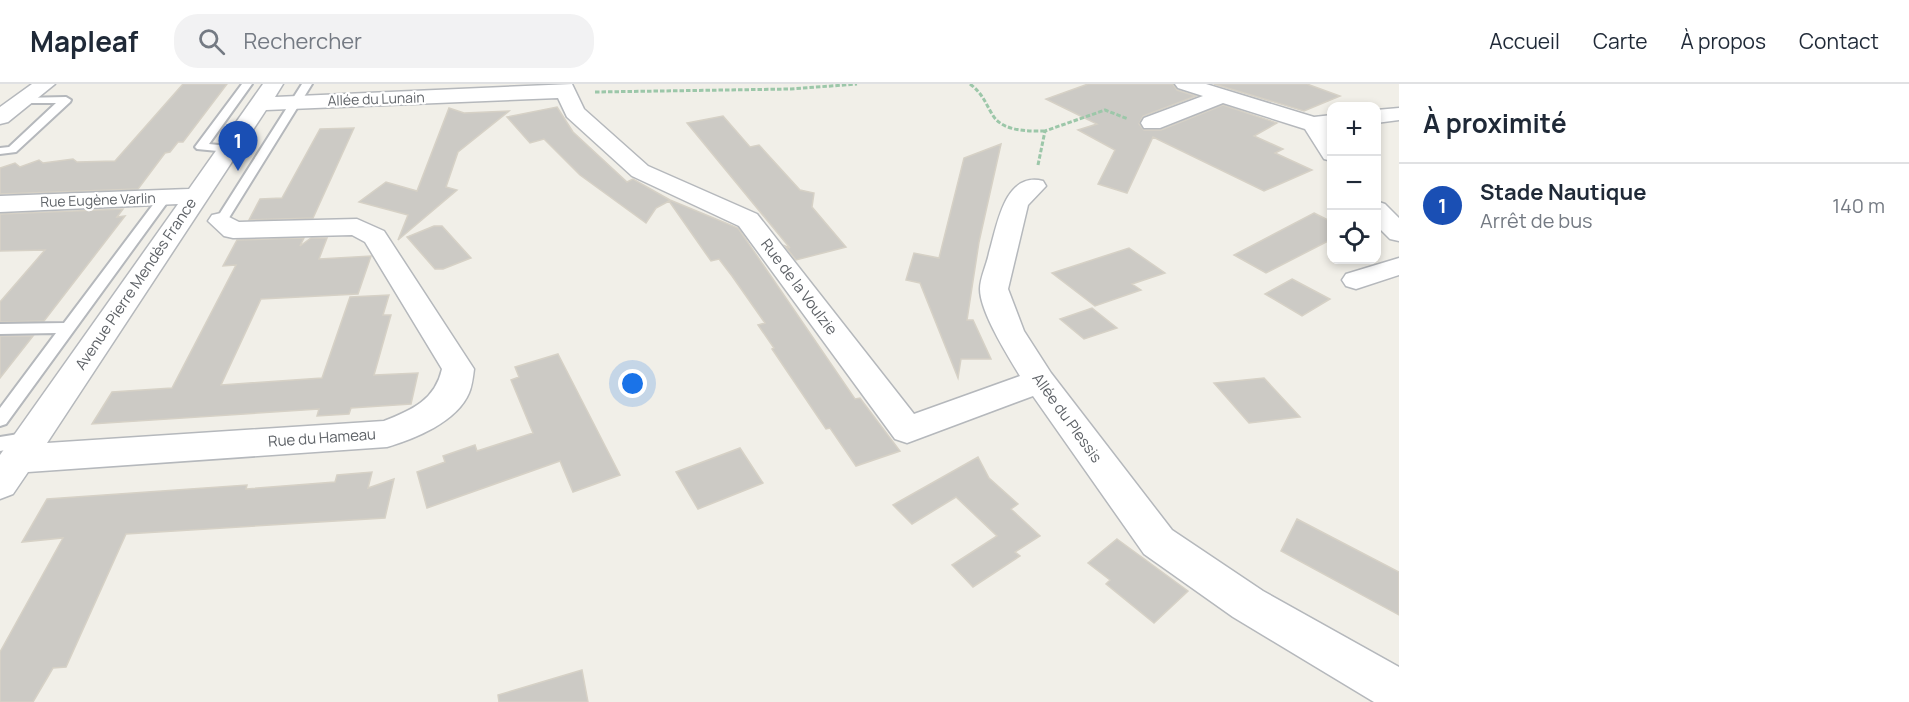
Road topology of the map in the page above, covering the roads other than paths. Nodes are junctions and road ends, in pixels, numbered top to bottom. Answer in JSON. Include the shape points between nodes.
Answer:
{"nodes":[{"id":1,"x":45,"y":84,"type":"edge"},
{"id":2,"x":307,"y":84,"type":"edge"},
{"id":3,"x":1185,"y":84,"type":"edge"},
{"id":4,"x":563,"y":88,"type":"edge"},
{"id":5,"x":259,"y":91,"type":"edge"},
{"id":6,"x":1221,"y":96,"type":"junction"},
{"id":7,"x":24,"y":100,"type":"junction"},
{"id":8,"x":296,"y":103,"type":"junction"},
{"id":9,"x":1399,"y":114,"type":"edge"},
{"id":10,"x":1381,"y":116,"type":"edge"},
{"id":11,"x":0,"y":117,"type":"edge"},
{"id":12,"x":1152,"y":123,"type":"road end"},
{"id":13,"x":1322,"y":123,"type":"edge"},
{"id":14,"x":1327,"y":138,"type":"edge"},
{"id":15,"x":0,"y":151,"type":"edge"},
{"id":16,"x":1034,"y":186,"type":"road end"},
{"id":17,"x":195,"y":196,"type":"junction"},
{"id":18,"x":165,"y":197,"type":"junction"},
{"id":19,"x":0,"y":204,"type":"edge"},
{"id":20,"x":1378,"y":210,"type":"edge"},
{"id":21,"x":221,"y":221,"type":"joint"},
{"id":22,"x":1399,"y":233,"type":"edge"},
{"id":23,"x":1399,"y":266,"type":"edge"},
{"id":24,"x":1356,"y":280,"type":"dead end"},
{"id":25,"x":68,"y":328,"type":"junction"},
{"id":26,"x":0,"y":329,"type":"edge"},
{"id":27,"x":1040,"y":381,"type":"junction"},
{"id":28,"x":0,"y":420,"type":"edge"},
{"id":29,"x":17,"y":447,"type":"edge"},
{"id":30,"x":0,"y":484,"type":"edge"},
{"id":31,"x":1399,"y":692,"type":"edge"}],
"edges":[{"from":1,"to":7,"type":"street"},
{"from":2,"to":8,"type":"lane"},
{"from":3,"to":6,"type":"street"},
{"from":4,"to":8,"type":"street","name":"Allée du Lunain"},
{"from":4,"to":27,"type":"street","name":"Rue de la Voulzie","via":[[575,112],[640,171],[748,220],[907,430]]},
{"from":5,"to":8,"type":"street","name":"Allée du Lunain"},
{"from":5,"to":17,"type":"street","name":"Avenue Pierre Mendès France","via":[[228,149]]},
{"from":6,"to":12,"type":"street"},
{"from":6,"to":13,"type":"street"},
{"from":7,"to":11,"type":"street"},
{"from":7,"to":15,"type":"lane","via":[[66,100],[12,150]]},
{"from":8,"to":21,"type":"lane"},
{"from":9,"to":10,"type":"street"},
{"from":13,"to":14,"type":"street"},
{"from":16,"to":27,"type":"street","name":"Allée du Plessis","via":[[1016,202],[994,289],[1009,332]]},
{"from":17,"to":18,"type":"street","name":"Rue Eugène Varlin"},
{"from":17,"to":29,"type":"street","name":"Avenue Pierre Mendès France"},
{"from":18,"to":19,"type":"street","name":"Rue Eugène Varlin"},
{"from":18,"to":25,"type":"lane"},
{"from":20,"to":22,"type":"street"},
{"from":21,"to":29,"type":"street","name":"Rue du Hameau","via":[[233,231],[357,227],[375,237],[458,369],[453,392],[423,420],[387,434]]},
{"from":23,"to":24,"type":"street"},
{"from":25,"to":26,"type":"lane"},
{"from":25,"to":28,"type":"lane"},
{"from":27,"to":31,"type":"street","name":"Allée du Plessis","via":[[1158,542],[1248,604]]},
{"from":29,"to":30,"type":"street","name":"Avenue Pierre Mendès France"}]}
